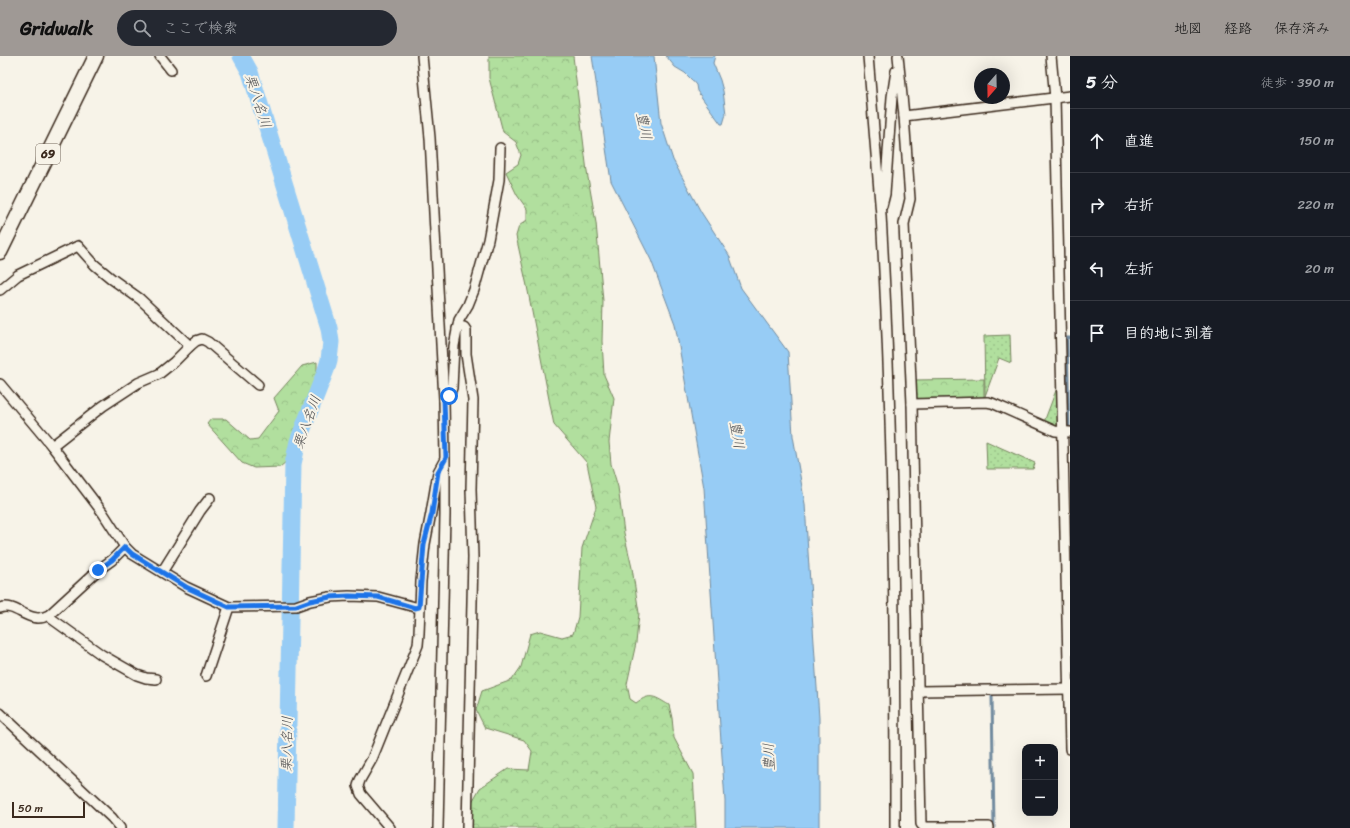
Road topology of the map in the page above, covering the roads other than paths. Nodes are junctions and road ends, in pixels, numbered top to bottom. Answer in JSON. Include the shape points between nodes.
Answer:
{"nodes":[{"id":1,"x":96,"y":56,"type":"edge"},
{"id":2,"x":160,"y":56,"type":"edge"},
{"id":3,"x":422,"y":56,"type":"edge"},
{"id":4,"x":868,"y":56,"type":"edge"},
{"id":5,"x":898,"y":56,"type":"edge"},
{"id":6,"x":1051,"y":56,"type":"edge"},
{"id":7,"x":171,"y":70,"type":"dead end"},
{"id":8,"x":1070,"y":96,"type":"edge"},
{"id":9,"x":1055,"y":98,"type":"junction"},
{"id":10,"x":904,"y":116,"type":"junction"},
{"id":11,"x":500,"y":148,"type":"dead end"},
{"id":12,"x":880,"y":213,"type":"junction"},
{"id":13,"x":0,"y":252,"type":"edge"},
{"id":14,"x":0,"y":290,"type":"edge"},
{"id":15,"x":457,"y":329,"type":"junction"},
{"id":16,"x":190,"y":346,"type":"junction"},
{"id":17,"x":0,"y":384,"type":"edge"},
{"id":18,"x":258,"y":385,"type":"dead end"},
{"id":19,"x":444,"y":400,"type":"junction"},
{"id":20,"x":912,"y":404,"type":"junction"},
{"id":21,"x":1067,"y":432,"type":"edge"},
{"id":22,"x":52,"y":446,"type":"junction"},
{"id":23,"x":446,"y":458,"type":"junction"},
{"id":24,"x":210,"y":498,"type":"dead end"},
{"id":25,"x":125,"y":547,"type":"junction"},
{"id":26,"x":162,"y":572,"type":"junction"},
{"id":27,"x":229,"y":607,"type":"junction"},
{"id":28,"x":419,"y":607,"type":"junction"},
{"id":29,"x":0,"y":608,"type":"edge"},
{"id":30,"x":49,"y":615,"type":"junction"},
{"id":31,"x":206,"y":676,"type":"dead end"},
{"id":32,"x":156,"y":679,"type":"dead end"},
{"id":33,"x":1069,"y":689,"type":"edge"},
{"id":34,"x":919,"y":691,"type":"junction"},
{"id":35,"x":0,"y":713,"type":"edge"},
{"id":36,"x":1070,"y":748,"type":"edge"},
{"id":37,"x":120,"y":828,"type":"edge"},
{"id":38,"x":390,"y":828,"type":"edge"},
{"id":39,"x":438,"y":828,"type":"edge"},
{"id":40,"x":467,"y":828,"type":"edge"},
{"id":41,"x":895,"y":828,"type":"edge"},
{"id":42,"x":924,"y":828,"type":"edge"},
{"id":43,"x":989,"y":828,"type":"edge"}],
"edges":[{"from":1,"to":13,"type":"main road","number":"69"},
{"from":2,"to":7,"type":"street"},
{"from":3,"to":19,"type":"street","via":[[430,138]]},
{"from":4,"to":12,"type":"street"},
{"from":5,"to":10,"type":"street"},
{"from":5,"to":12,"type":"street","via":[[892,97],[885,194]]},
{"from":6,"to":9,"type":"street"},
{"from":8,"to":9,"type":"street"},
{"from":9,"to":10,"type":"street"},
{"from":9,"to":21,"type":"street"},
{"from":10,"to":20,"type":"street","via":[[910,199],[904,224]]},
{"from":11,"to":15,"type":"street","via":[[499,180],[488,240],[474,290]]},
{"from":12,"to":41,"type":"street","via":[[890,432]]},
{"from":14,"to":16,"type":"street","via":[[18,275],[78,246],[95,265],[140,299]]},
{"from":15,"to":19,"type":"street","via":[[452,388]]},
{"from":15,"to":40,"type":"street","via":[[460,326],[466,330],[466,354],[473,400],[473,557]]},
{"from":16,"to":18,"type":"street","via":[[196,341],[208,342]]},
{"from":16,"to":22,"type":"street","via":[[159,374],[132,387],[103,406]]},
{"from":17,"to":22,"type":"street"},
{"from":19,"to":23,"type":"street"},
{"from":20,"to":21,"type":"street","via":[[987,402],[1055,431]]},
{"from":20,"to":34,"type":"street"},
{"from":21,"to":33,"type":"street"},
{"from":22,"to":25,"type":"street","via":[[103,513]]},
{"from":23,"to":28,"type":"street","via":[[438,472],[424,544]]},
{"from":23,"to":39,"type":"street"},
{"from":24,"to":26,"type":"street"},
{"from":25,"to":26,"type":"street"},
{"from":25,"to":30,"type":"street"},
{"from":26,"to":27,"type":"street","via":[[186,587]]},
{"from":27,"to":28,"type":"street","via":[[296,606],[330,597],[349,596],[378,597]]},
{"from":27,"to":31,"type":"street"},
{"from":28,"to":38,"type":"street","via":[[418,645],[372,759],[358,786],[361,794]]},
{"from":29,"to":30,"type":"street","via":[[4,606],[37,619]]},
{"from":30,"to":32,"type":"street","via":[[102,654],[137,675]]},
{"from":33,"to":34,"type":"street"},
{"from":33,"to":36,"type":"street"},
{"from":34,"to":42,"type":"street","via":[[921,824]]},
{"from":35,"to":37,"type":"street"},
{"from":42,"to":43,"type":"street"}]}
